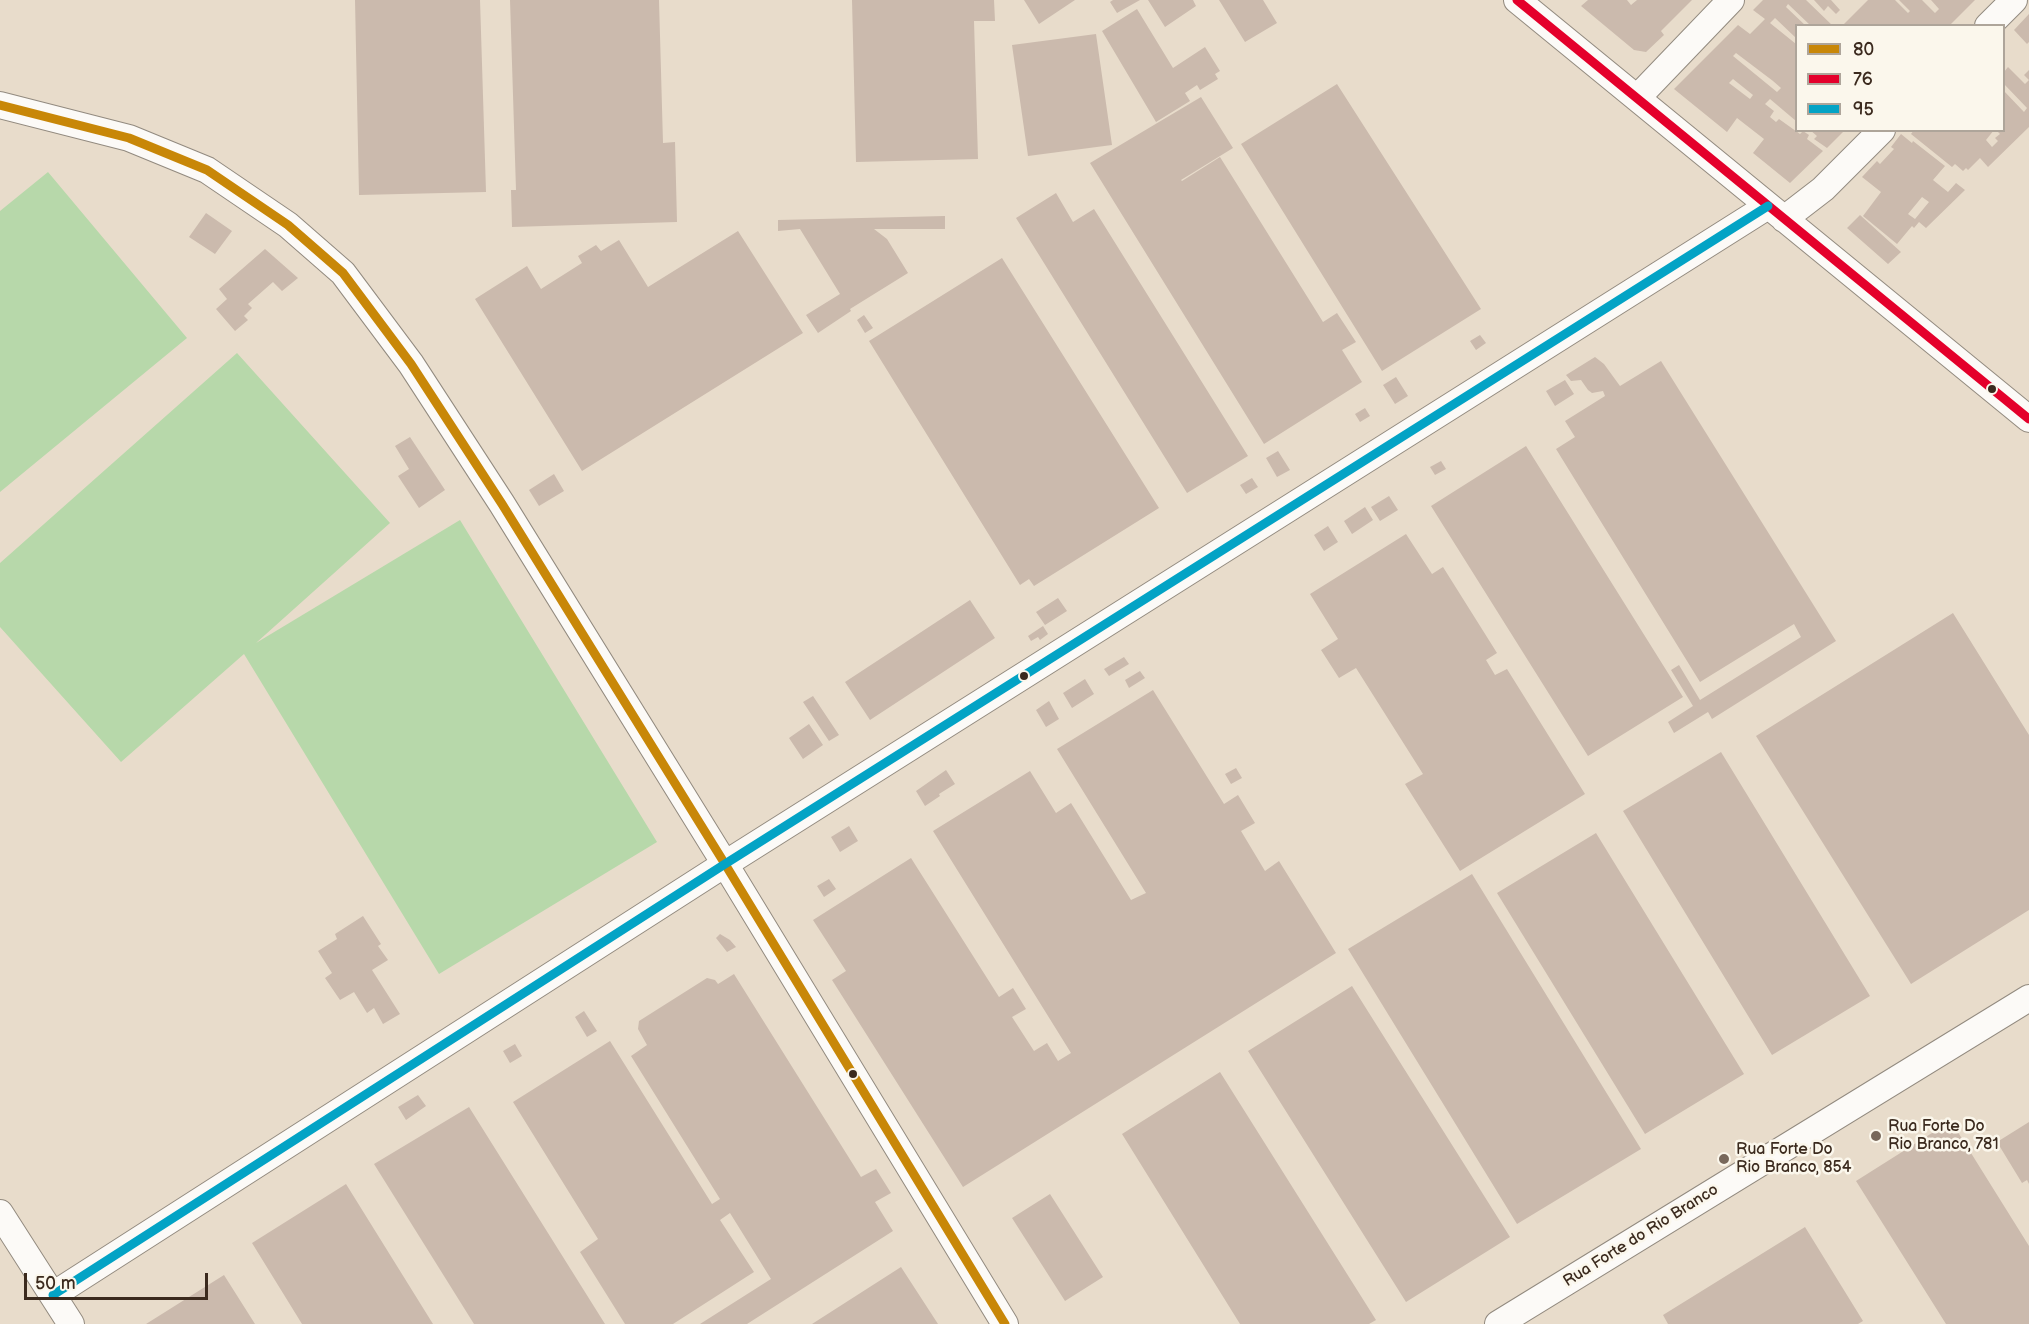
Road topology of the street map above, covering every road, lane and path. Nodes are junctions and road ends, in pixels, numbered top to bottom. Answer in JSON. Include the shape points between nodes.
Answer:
{"nodes":[{"id":1,"x":1517,"y":0,"type":"edge"},
{"id":2,"x":1731,"y":0,"type":"edge"},
{"id":3,"x":2014,"y":0,"type":"edge"},
{"id":4,"x":1990,"y":24,"type":"edge"},
{"id":5,"x":1637,"y":98,"type":"junction"},
{"id":6,"x":0,"y":105,"type":"edge"},
{"id":7,"x":1880,"y":132,"type":"edge"},
{"id":8,"x":1776,"y":212,"type":"junction"},
{"id":9,"x":2029,"y":418,"type":"edge"},
{"id":10,"x":725,"y":864,"type":"junction"},
{"id":11,"x":2029,"y":998,"type":"edge"},
{"id":12,"x":0,"y":1213,"type":"edge"},
{"id":13,"x":53,"y":1295,"type":"junction"},
{"id":14,"x":71,"y":1324,"type":"edge"},
{"id":15,"x":1005,"y":1324,"type":"edge"},
{"id":16,"x":1498,"y":1324,"type":"edge"}],
"edges":[{"from":1,"to":5,"type":"street"},
{"from":2,"to":5,"type":"street"},
{"from":3,"to":4,"type":"street"},
{"from":5,"to":8,"type":"street"},
{"from":6,"to":10,"type":"street","via":[[129,138],[207,170],[288,225],[343,273],[411,364],[483,474]]},
{"from":7,"to":8,"type":"street","via":[[1823,189]]},
{"from":8,"to":9,"type":"street"},
{"from":8,"to":10,"type":"street"},
{"from":10,"to":13,"type":"street"},
{"from":10,"to":15,"type":"street"},
{"from":11,"to":16,"type":"street","name":"Rua Forte do Rio Branco"},
{"from":12,"to":13,"type":"street"},
{"from":13,"to":14,"type":"street"}]}
